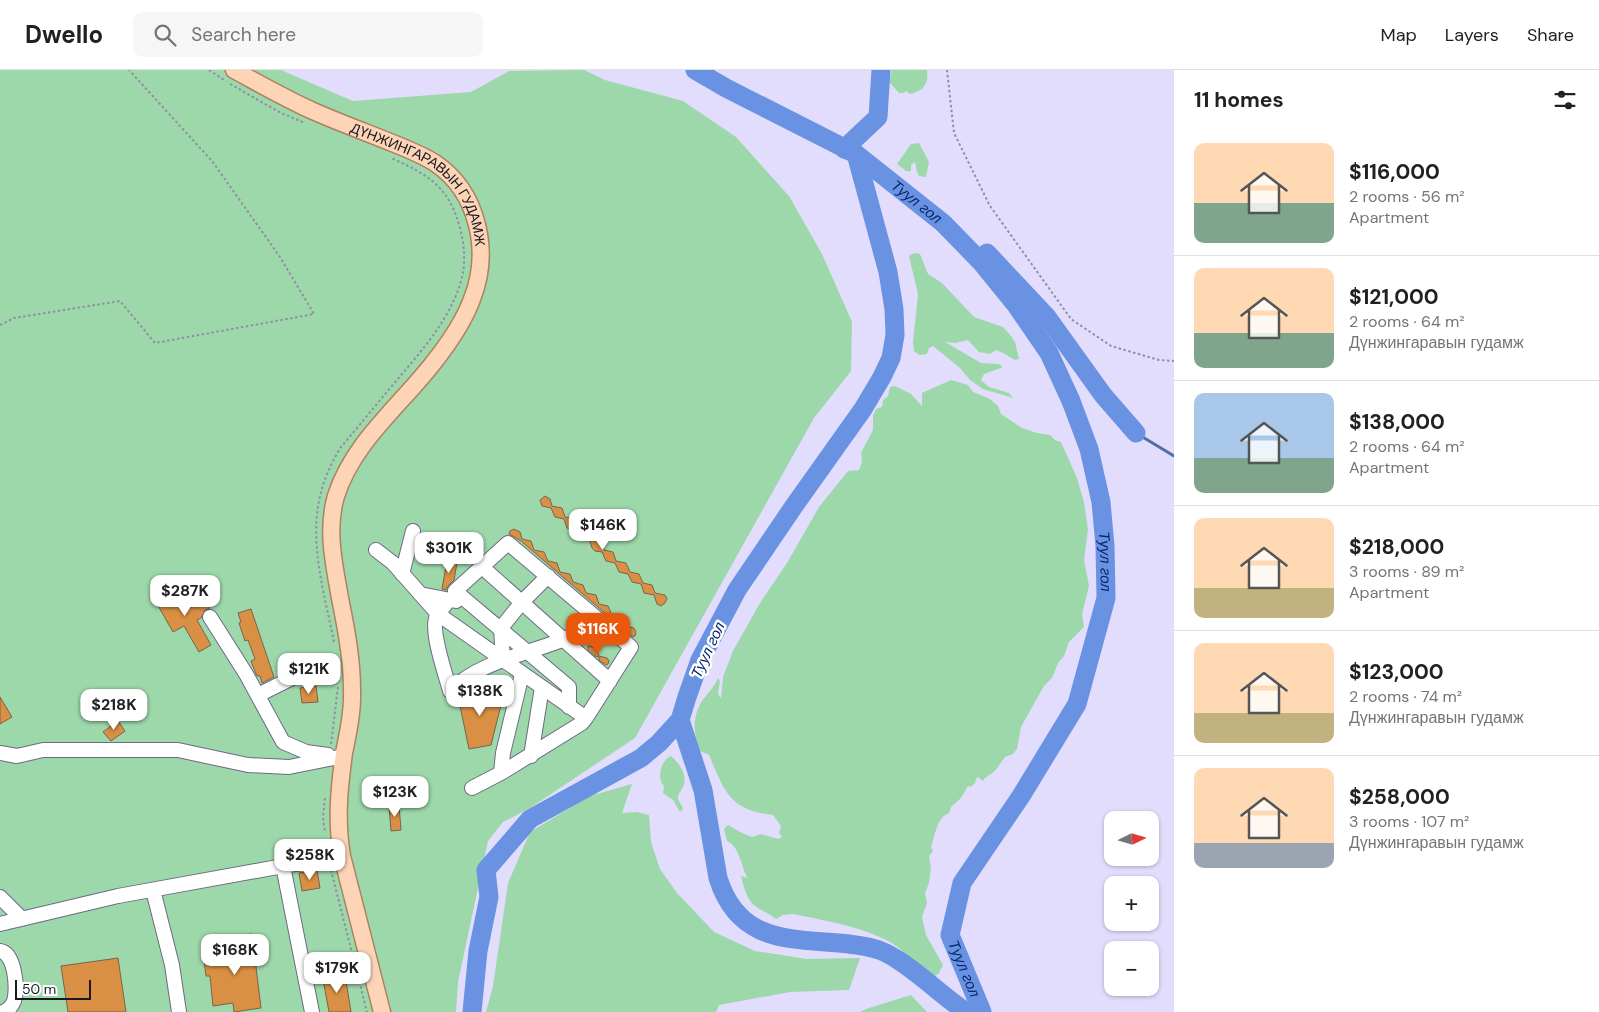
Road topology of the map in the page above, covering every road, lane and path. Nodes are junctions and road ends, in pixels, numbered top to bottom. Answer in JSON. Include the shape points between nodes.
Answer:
{"nodes":[{"id":1,"x":129,"y":70,"type":"edge"},
{"id":2,"x":234,"y":70,"type":"edge"},
{"id":3,"x":947,"y":70,"type":"edge"},
{"id":4,"x":0,"y":325,"type":"edge"},
{"id":5,"x":1174,"y":360,"type":"edge"},
{"id":6,"x":413,"y":531,"type":"dead end"},
{"id":7,"x":376,"y":550,"type":"dead end"},
{"id":8,"x":481,"y":566,"type":"junction"},
{"id":9,"x":402,"y":574,"type":"junction"},
{"id":10,"x":548,"y":576,"type":"junction"},
{"id":11,"x":420,"y":594,"type":"junction"},
{"id":12,"x":452,"y":595,"type":"junction"},
{"id":13,"x":522,"y":602,"type":"junction"},
{"id":14,"x":438,"y":614,"type":"junction"},
{"id":15,"x":210,"y":617,"type":"dead end"},
{"id":16,"x":600,"y":622,"type":"junction"},
{"id":17,"x":501,"y":628,"type":"junction"},
{"id":18,"x":564,"y":639,"type":"junction"},
{"id":19,"x":529,"y":652,"type":"junction"},
{"id":20,"x":503,"y":660,"type":"junction"},
{"id":21,"x":522,"y":674,"type":"junction"},
{"id":22,"x":292,"y":678,"type":"dead end"},
{"id":23,"x":610,"y":681,"type":"junction"},
{"id":24,"x":542,"y":687,"type":"junction"},
{"id":25,"x":258,"y":695,"type":"junction"},
{"id":26,"x":569,"y":707,"type":"junction"},
{"id":27,"x":586,"y":718,"type":"junction"},
{"id":28,"x":500,"y":752,"type":"junction"},
{"id":29,"x":0,"y":753,"type":"edge"},
{"id":30,"x":344,"y":756,"type":"junction"},
{"id":31,"x":527,"y":758,"type":"junction"},
{"id":32,"x":501,"y":773,"type":"junction"},
{"id":33,"x":472,"y":788,"type":"dead end"},
{"id":34,"x":342,"y":856,"type":"junction"},
{"id":35,"x":283,"y":866,"type":"junction"},
{"id":36,"x":153,"y":890,"type":"junction"},
{"id":37,"x":0,"y":897,"type":"edge"},
{"id":38,"x":22,"y":918,"type":"junction"},
{"id":39,"x":0,"y":924,"type":"edge"},
{"id":40,"x":0,"y":952,"type":"edge"},
{"id":41,"x":3,"y":1012,"type":"edge"},
{"id":42,"x":179,"y":1012,"type":"edge"},
{"id":43,"x":312,"y":1012,"type":"edge"},
{"id":44,"x":382,"y":1012,"type":"edge"}],
"edges":[{"from":1,"to":4,"type":"path","via":[[212,161],[280,256],[314,314],[155,343],[120,301],[14,318]]},
{"from":2,"to":30,"type":"main road","name":"ДҮНЖИНГАРАВЫН ГУДАМЖ","via":[[312,110],[434,163],[454,178],[477,220],[480,244],[478,280],[464,317],[433,363],[357,454],[336,496],[331,546],[350,656],[352,691]]},
{"from":3,"to":5,"type":"path","via":[[954,133],[990,206],[1071,319],[1111,346],[1160,360]]},
{"from":6,"to":9,"type":"street"},
{"from":7,"to":9,"type":"street"},
{"from":8,"to":10,"type":"street","via":[[508,543]]},
{"from":8,"to":12,"type":"street"},
{"from":8,"to":13,"type":"street"},
{"from":9,"to":11,"type":"street"},
{"from":10,"to":13,"type":"street"},
{"from":10,"to":16,"type":"street"},
{"from":11,"to":12,"type":"street"},
{"from":11,"to":14,"type":"street"},
{"from":12,"to":14,"type":"street"},
{"from":12,"to":17,"type":"street"},
{"from":13,"to":17,"type":"street"},
{"from":13,"to":18,"type":"street"},
{"from":14,"to":20,"type":"street"},
{"from":14,"to":20,"type":"street","via":[[434,630],[450,691],[461,680]]},
{"from":15,"to":25,"type":"street"},
{"from":16,"to":18,"type":"street"},
{"from":16,"to":23,"type":"street","via":[[631,647]]},
{"from":17,"to":19,"type":"street"},
{"from":17,"to":20,"type":"street"},
{"from":18,"to":19,"type":"street"},
{"from":18,"to":23,"type":"street"},
{"from":19,"to":20,"type":"street"},
{"from":19,"to":26,"type":"street","via":[[569,687]]},
{"from":20,"to":21,"type":"street"},
{"from":21,"to":24,"type":"street"},
{"from":21,"to":28,"type":"street"},
{"from":22,"to":25,"type":"street"},
{"from":23,"to":27,"type":"street"},
{"from":24,"to":26,"type":"street"},
{"from":24,"to":31,"type":"street"},
{"from":25,"to":30,"type":"street","via":[[284,742],[306,752]]},
{"from":26,"to":27,"type":"street"},
{"from":27,"to":31,"type":"street"},
{"from":28,"to":31,"type":"street"},
{"from":28,"to":32,"type":"street"},
{"from":29,"to":30,"type":"street","via":[[18,756],[43,750],[178,750],[248,765],[288,767]]},
{"from":30,"to":34,"type":"main road","name":"ДҮНЖИНГАРАВЫН ГУДАМЖ","via":[[337,830]]},
{"from":31,"to":32,"type":"street"},
{"from":32,"to":33,"type":"street"},
{"from":34,"to":35,"type":"street"},
{"from":34,"to":44,"type":"main road","name":"ДҮНЖИНГАРАВЫН ГУДАМЖ"},
{"from":35,"to":36,"type":"street"},
{"from":35,"to":43,"type":"street"},
{"from":36,"to":38,"type":"street"},
{"from":36,"to":42,"type":"street","via":[[172,965]]},
{"from":37,"to":38,"type":"street"},
{"from":38,"to":39,"type":"street"},
{"from":40,"to":41,"type":"street","via":[[11,958],[14,987],[14,1000]]}]}
